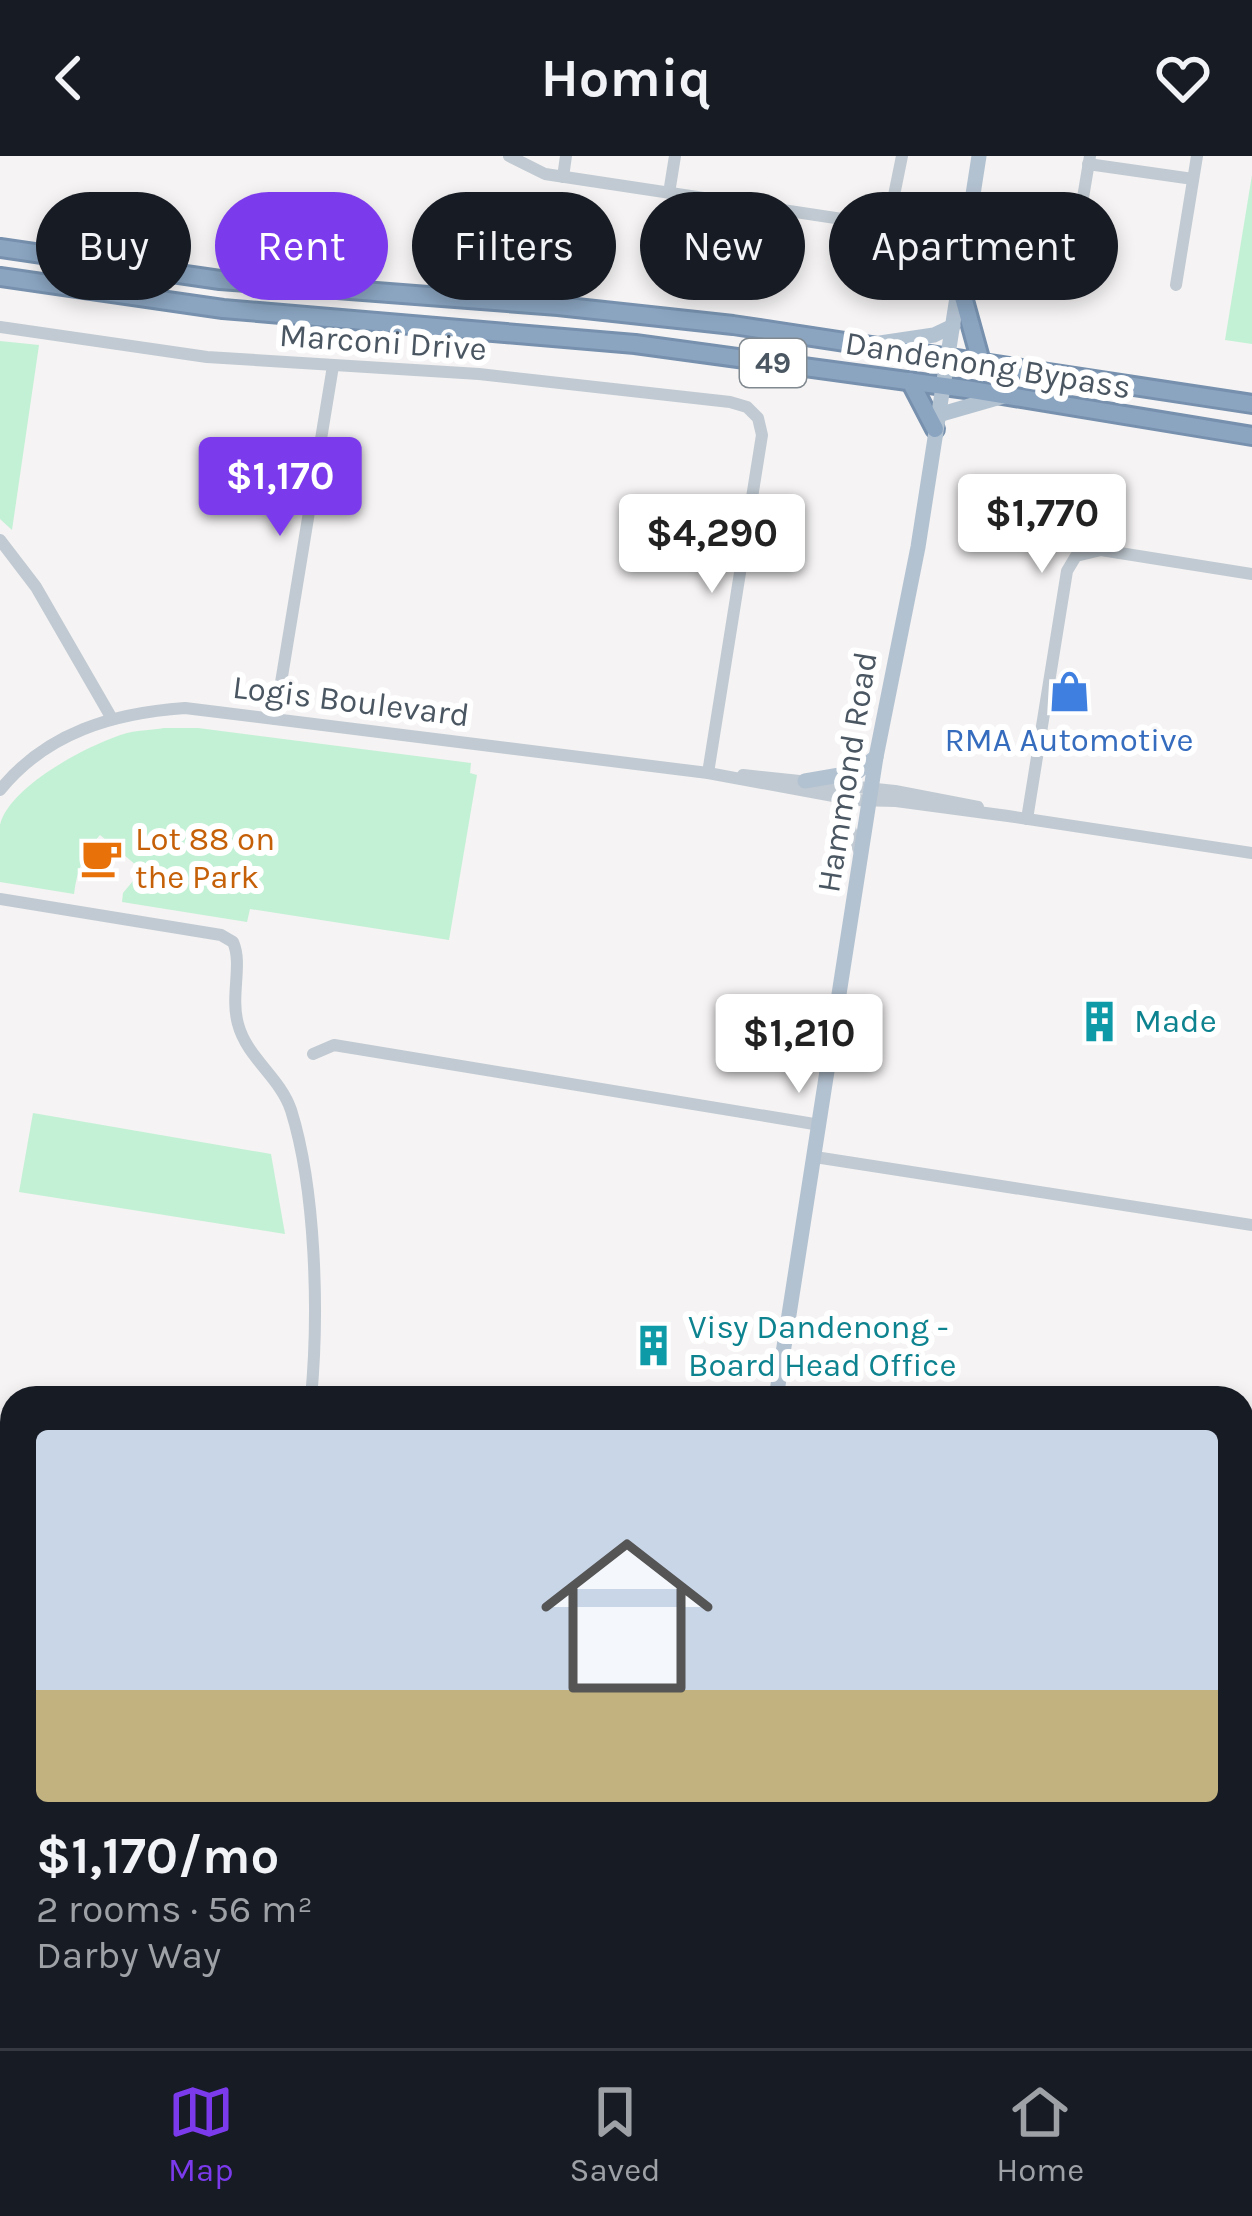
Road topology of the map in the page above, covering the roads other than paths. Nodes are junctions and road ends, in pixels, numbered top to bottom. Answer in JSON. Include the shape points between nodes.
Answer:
{"nodes":[{"id":1,"x":509,"y":156,"type":"edge"},
{"id":2,"x":566,"y":156,"type":"edge"},
{"id":3,"x":675,"y":156,"type":"edge"},
{"id":4,"x":902,"y":156,"type":"edge"},
{"id":5,"x":979,"y":156,"type":"edge"},
{"id":6,"x":1197,"y":156,"type":"edge"},
{"id":7,"x":1089,"y":160,"type":"edge"},
{"id":8,"x":562,"y":177,"type":"junction"},
{"id":9,"x":1193,"y":179,"type":"junction"},
{"id":10,"x":662,"y":192,"type":"edge"},
{"id":11,"x":669,"y":192,"type":"edge"},
{"id":12,"x":974,"y":192,"type":"edge"},
{"id":13,"x":1084,"y":192,"type":"edge"},
{"id":14,"x":805,"y":213,"type":"edge"},
{"id":15,"x":0,"y":248,"type":"edge"},
{"id":16,"x":0,"y":277,"type":"edge"},
{"id":17,"x":1176,"y":285,"type":"dead end"},
{"id":18,"x":958,"y":300,"type":"edge"},
{"id":19,"x":964,"y":300,"type":"edge"},
{"id":20,"x":953,"y":326,"type":"junction"},
{"id":21,"x":0,"y":327,"type":"edge"},
{"id":22,"x":868,"y":344,"type":"junction"},
{"id":23,"x":947,"y":357,"type":"junction"},
{"id":24,"x":981,"y":362,"type":"junction"},
{"id":25,"x":333,"y":366,"type":"junction"},
{"id":26,"x":910,"y":381,"type":"junction"},
{"id":27,"x":943,"y":385,"type":"junction"},
{"id":28,"x":1006,"y":395,"type":"junction"},
{"id":29,"x":1252,"y":404,"type":"edge"},
{"id":30,"x":936,"y":422,"type":"junction"},
{"id":31,"x":1252,"y":436,"type":"edge"},
{"id":32,"x":0,"y":540,"type":"edge"},
{"id":33,"x":1252,"y":574,"type":"edge"},
{"id":34,"x":111,"y":717,"type":"junction"},
{"id":35,"x":275,"y":719,"type":"junction"},
{"id":36,"x":876,"y":758,"type":"junction"},
{"id":37,"x":713,"y":774,"type":"junction"},
{"id":38,"x":3,"y":781,"type":"edge"},
{"id":39,"x":805,"y":781,"type":"junction"},
{"id":40,"x":872,"y":795,"type":"junction"},
{"id":41,"x":836,"y":797,"type":"junction"},
{"id":42,"x":1027,"y":819,"type":"junction"},
{"id":43,"x":1252,"y":853,"type":"edge"},
{"id":44,"x":863,"y":858,"type":"junction"},
{"id":45,"x":0,"y":899,"type":"edge"},
{"id":46,"x":313,"y":1054,"type":"dead end"},
{"id":47,"x":820,"y":1125,"type":"junction"},
{"id":48,"x":815,"y":1157,"type":"junction"},
{"id":49,"x":1252,"y":1225,"type":"edge"},
{"id":50,"x":311,"y":1386,"type":"edge"},
{"id":51,"x":778,"y":1386,"type":"edge"}],
"edges":[{"from":1,"to":8,"type":"street"},
{"from":2,"to":8,"type":"street"},
{"from":3,"to":11,"type":"street"},
{"from":4,"to":14,"type":"street","via":[[890,215],[879,224]]},
{"from":5,"to":12,"type":"main road","name":"Hammond Road"},
{"from":6,"to":9,"type":"street"},
{"from":7,"to":9,"type":"street"},
{"from":7,"to":13,"type":"street"},
{"from":8,"to":10,"type":"street"},
{"from":9,"to":17,"type":"street"},
{"from":15,"to":22,"type":"highway","name":"Dandenong Bypass","number":"49","via":[[220,280],[632,313]]},
{"from":16,"to":26,"type":"highway","name":"Dandenong Bypass","number":"49","via":[[224,310],[635,344]]},
{"from":18,"to":20,"type":"main road","name":"Hammond Road"},
{"from":19,"to":24,"type":"highway"},
{"from":20,"to":22,"type":"main road"},
{"from":20,"to":23,"type":"main road","name":"Hammond Road"},
{"from":21,"to":25,"type":"street","name":"Marconi Drive"},
{"from":22,"to":23,"type":"highway","name":"Dandenong Bypass","number":"49"},
{"from":23,"to":24,"type":"highway","name":"Dandenong Bypass","number":"49"},
{"from":23,"to":27,"type":"main road","name":"Hammond Road"},
{"from":24,"to":29,"type":"highway","name":"Dandenong Bypass","number":"49"},
{"from":25,"to":35,"type":"street"},
{"from":25,"to":37,"type":"street","name":"Marconi Drive","via":[[479,374],[747,406],[762,435]]},
{"from":26,"to":27,"type":"highway","name":"Dandenong Bypass","number":"49"},
{"from":26,"to":30,"type":"highway"},
{"from":27,"to":28,"type":"highway","name":"Dandenong Bypass","number":"49"},
{"from":27,"to":30,"type":"main road","name":"Hammond Road"},
{"from":28,"to":30,"type":"main road"},
{"from":28,"to":31,"type":"highway","name":"Dandenong Bypass","number":"49"},
{"from":30,"to":36,"type":"main road","name":"Hammond Road"},
{"from":32,"to":34,"type":"street"},
{"from":33,"to":42,"type":"street","via":[[1101,550],[1076,556],[1067,571]]},
{"from":34,"to":35,"type":"street","name":"Logis Boulevard","via":[[185,708]]},
{"from":34,"to":38,"type":"street","name":"Logis Boulevard","via":[[58,741]]},
{"from":35,"to":37,"type":"street","name":"Logis Boulevard"},
{"from":36,"to":39,"type":"main road","via":[[857,772]]},
{"from":36,"to":40,"type":"main road","name":"Hammond Road"},
{"from":37,"to":39,"type":"street","name":"Logis Boulevard"},
{"from":37,"to":41,"type":"street","name":"Logis Boulevard"},
{"from":39,"to":40,"type":"street","name":"Logis Boulevard"},
{"from":40,"to":41,"type":"street","name":"Logis Boulevard"},
{"from":40,"to":42,"type":"street"},
{"from":40,"to":44,"type":"main road","name":"Hammond Road"},
{"from":41,"to":44,"type":"street"},
{"from":42,"to":43,"type":"street"},
{"from":44,"to":47,"type":"main road","name":"Hammond Road"},
{"from":45,"to":50,"type":"street","via":[[233,942],[239,1029],[281,1088],[297,1136],[313,1273]]},
{"from":46,"to":47,"type":"street","via":[[334,1045]]},
{"from":47,"to":48,"type":"main road","name":"Hammond Road"},
{"from":48,"to":49,"type":"street"},
{"from":48,"to":51,"type":"main road","name":"Hammond Road"}]}
